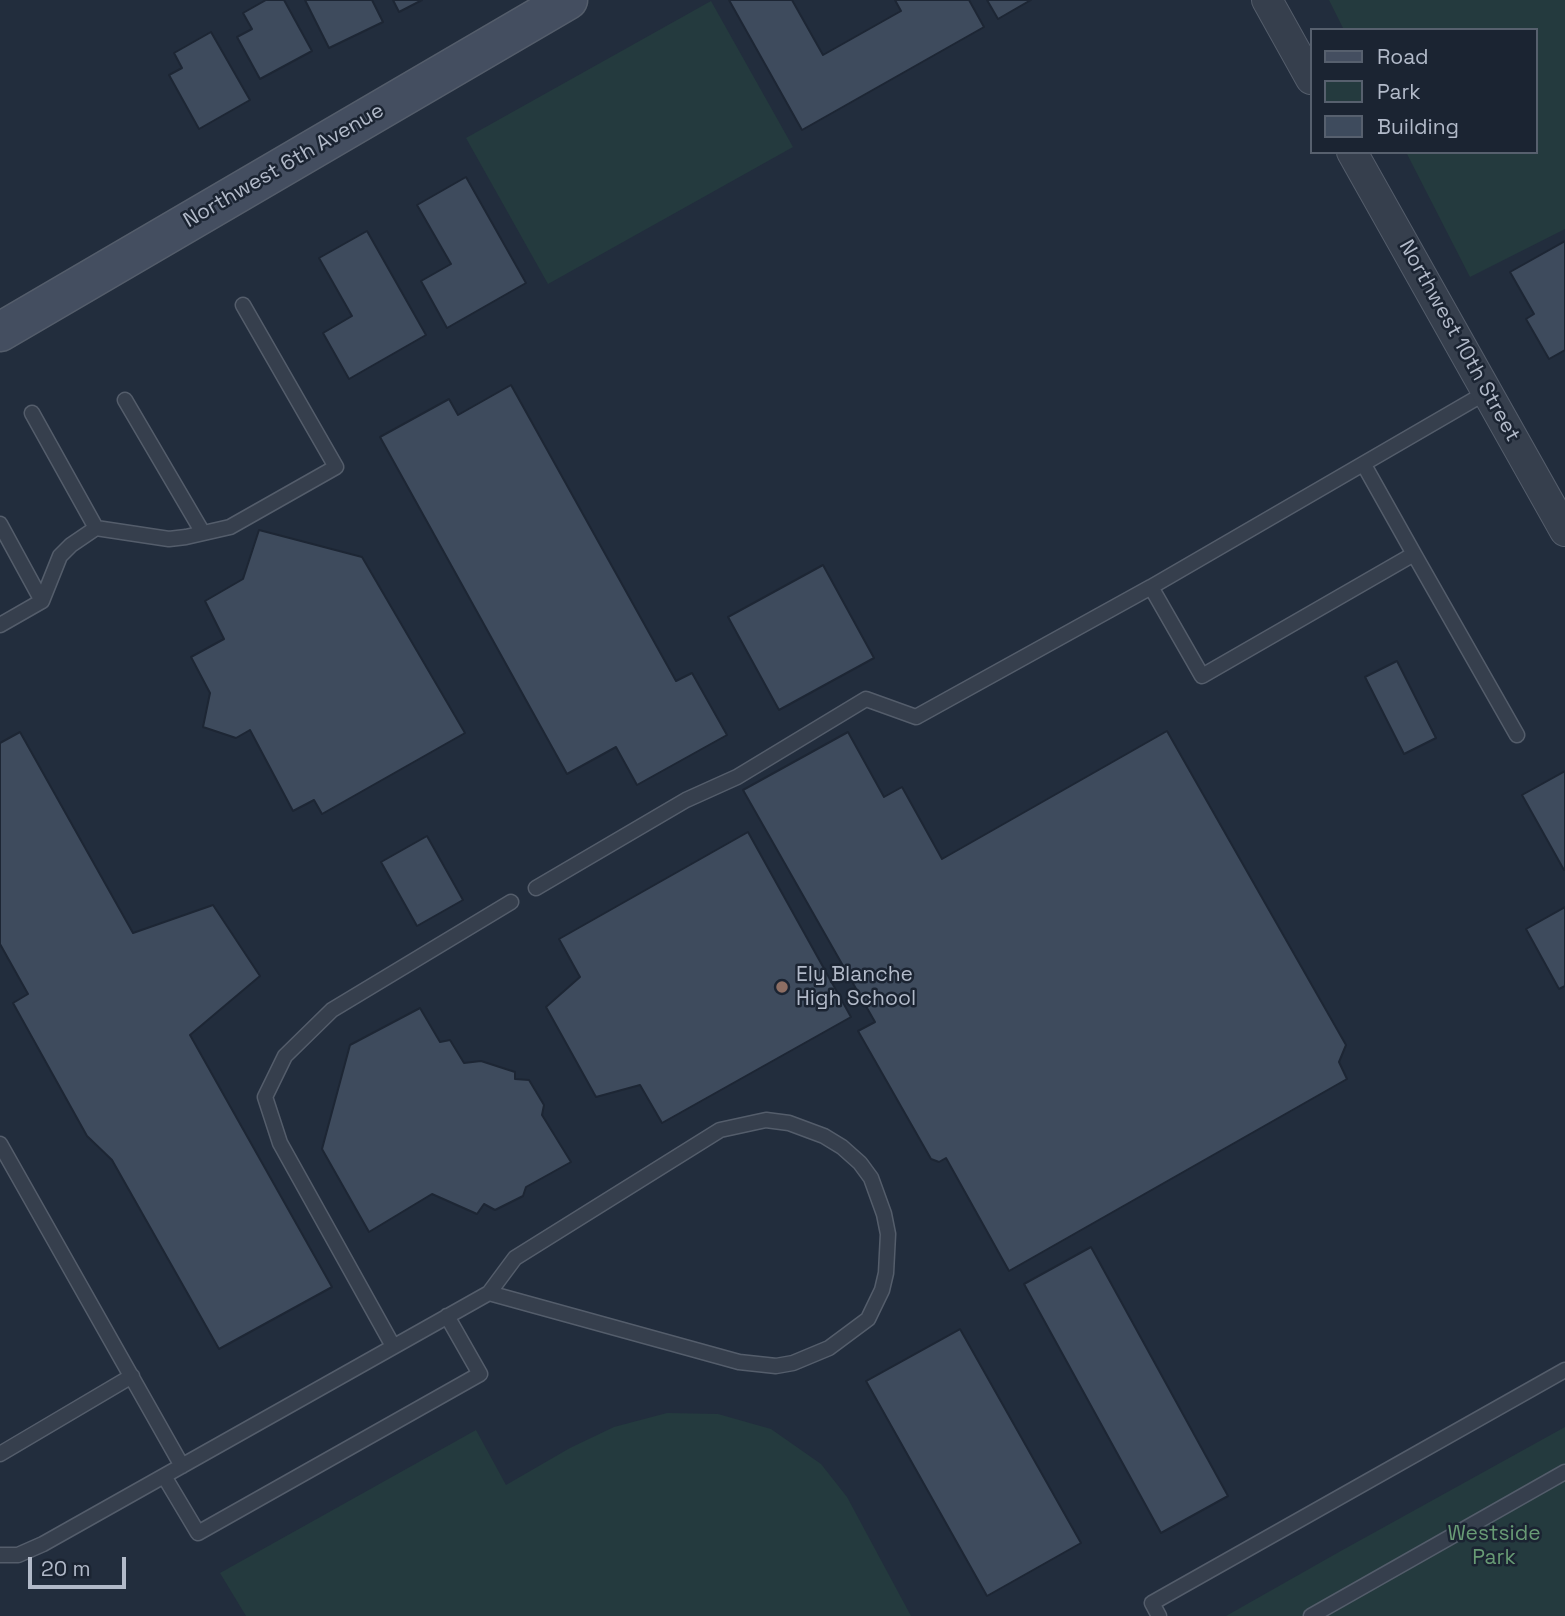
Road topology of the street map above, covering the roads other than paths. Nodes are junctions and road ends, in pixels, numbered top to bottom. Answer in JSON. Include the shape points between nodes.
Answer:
{"nodes":[{"id":1,"x":568,"y":0,"type":"edge"},
{"id":2,"x":1267,"y":0,"type":"edge"},
{"id":3,"x":1310,"y":77,"type":"edge"},
{"id":4,"x":1353,"y":154,"type":"edge"},
{"id":5,"x":243,"y":305,"type":"dead end"},
{"id":6,"x":0,"y":332,"type":"edge"},
{"id":7,"x":1487,"y":392,"type":"junction"},
{"id":8,"x":125,"y":400,"type":"dead end"},
{"id":9,"x":32,"y":413,"type":"dead end"},
{"id":10,"x":1364,"y":465,"type":"junction"},
{"id":11,"x":0,"y":524,"type":"edge"},
{"id":12,"x":96,"y":528,"type":"junction"},
{"id":13,"x":1565,"y":531,"type":"edge"},
{"id":14,"x":203,"y":533,"type":"junction"},
{"id":15,"x":1414,"y":554,"type":"junction"},
{"id":16,"x":1151,"y":587,"type":"junction"},
{"id":17,"x":42,"y":601,"type":"junction"},
{"id":18,"x":0,"y":625,"type":"edge"},
{"id":19,"x":1517,"y":735,"type":"dead end"},
{"id":20,"x":536,"y":888,"type":"dead end"},
{"id":21,"x":511,"y":902,"type":"dead end"},
{"id":22,"x":0,"y":1144,"type":"edge"},
{"id":23,"x":489,"y":1293,"type":"junction"},
{"id":24,"x":447,"y":1316,"type":"junction"},
{"id":25,"x":393,"y":1346,"type":"junction"},
{"id":26,"x":1565,"y":1370,"type":"edge"},
{"id":27,"x":132,"y":1376,"type":"junction"},
{"id":28,"x":0,"y":1454,"type":"edge"},
{"id":29,"x":182,"y":1466,"type":"junction"},
{"id":30,"x":1565,"y":1472,"type":"edge"},
{"id":31,"x":164,"y":1476,"type":"junction"},
{"id":32,"x":0,"y":1555,"type":"edge"},
{"id":33,"x":1159,"y":1616,"type":"edge"},
{"id":34,"x":1311,"y":1616,"type":"edge"}],
"edges":[{"from":1,"to":6,"type":"street","name":"Northwest 6th Avenue"},
{"from":2,"to":3,"type":"street"},
{"from":4,"to":7,"type":"street","name":"Northwest 10th Street"},
{"from":5,"to":14,"type":"lane","via":[[336,467],[230,527]]},
{"from":7,"to":10,"type":"lane"},
{"from":7,"to":13,"type":"street","name":"Northwest 10th Street"},
{"from":8,"to":14,"type":"lane"},
{"from":9,"to":12,"type":"lane"},
{"from":10,"to":15,"type":"lane"},
{"from":10,"to":16,"type":"lane"},
{"from":11,"to":17,"type":"lane"},
{"from":12,"to":14,"type":"lane","via":[[152,538]]},
{"from":12,"to":17,"type":"lane","via":[[60,556]]},
{"from":15,"to":16,"type":"lane","via":[[1202,677]]},
{"from":15,"to":19,"type":"lane"},
{"from":16,"to":20,"type":"lane","via":[[916,717],[866,699],[737,777],[687,800]]},
{"from":17,"to":18,"type":"lane"},
{"from":21,"to":25,"type":"lane","via":[[332,1010],[285,1056],[265,1097],[280,1143]]},
{"from":22,"to":27,"type":"lane"},
{"from":23,"to":23,"type":"lane","via":[[738,1362],[776,1366],[828,1348],[868,1318],[882,1290],[888,1234],[871,1178],[860,1163],[824,1136],[766,1120],[720,1130],[515,1258]]},
{"from":23,"to":24,"type":"lane"},
{"from":24,"to":25,"type":"lane"},
{"from":24,"to":31,"type":"lane","via":[[480,1374],[198,1533]]},
{"from":25,"to":29,"type":"lane"},
{"from":26,"to":33,"type":"lane","via":[[1152,1603]]},
{"from":27,"to":28,"type":"lane"},
{"from":27,"to":29,"type":"lane"},
{"from":29,"to":31,"type":"lane"},
{"from":30,"to":34,"type":"lane"},
{"from":31,"to":32,"type":"lane","via":[[43,1544],[18,1555]]}]}
